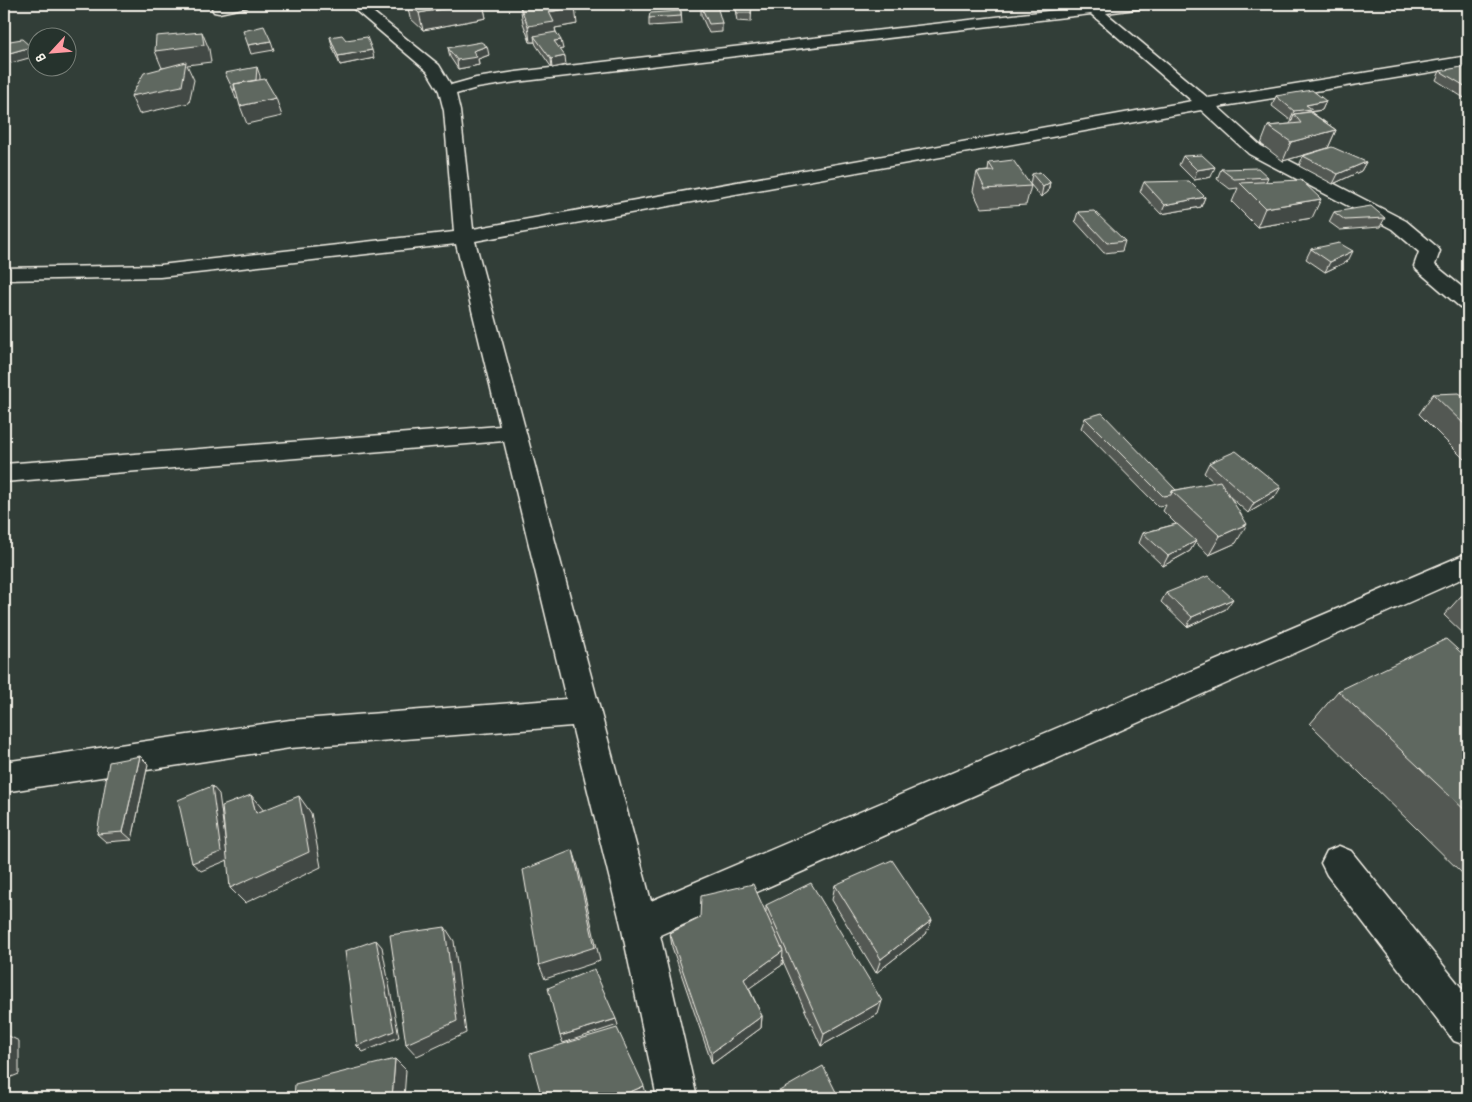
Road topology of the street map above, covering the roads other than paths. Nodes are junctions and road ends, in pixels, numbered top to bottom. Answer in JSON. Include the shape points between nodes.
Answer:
{"nodes":[{"id":1,"x":242,"y":4,"type":"edge"},
{"id":2,"x":355,"y":4,"type":"edge"},
{"id":3,"x":1143,"y":4,"type":"edge"},
{"id":4,"x":1114,"y":5,"type":"edge"},
{"id":5,"x":219,"y":9,"type":"dead end"},
{"id":6,"x":1093,"y":9,"type":"junction"},
{"id":7,"x":1468,"y":61,"type":"edge"},
{"id":8,"x":447,"y":91,"type":"junction"},
{"id":9,"x":1205,"y":104,"type":"junction"},
{"id":10,"x":464,"y":237,"type":"junction"},
{"id":11,"x":4,"y":274,"type":"edge"},
{"id":12,"x":1468,"y":302,"type":"edge"},
{"id":13,"x":499,"y":434,"type":"dead end"},
{"id":14,"x":4,"y":473,"type":"edge"},
{"id":15,"x":1468,"y":564,"type":"edge"},
{"id":16,"x":585,"y":711,"type":"junction"},
{"id":17,"x":4,"y":777,"type":"edge"},
{"id":18,"x":1339,"y":863,"type":"dead end"},
{"id":19,"x":639,"y":925,"type":"junction"},
{"id":20,"x":1468,"y":1027,"type":"edge"},
{"id":21,"x":677,"y":1098,"type":"edge"}],
"edges":[{"from":1,"to":5,"type":"street"},
{"from":2,"to":8,"type":"street","via":[[433,68]]},
{"from":3,"to":4,"type":"street"},
{"from":4,"to":6,"type":"street"},
{"from":6,"to":8,"type":"street","via":[[516,77]]},
{"from":6,"to":9,"type":"street"},
{"from":7,"to":9,"type":"street"},
{"from":8,"to":10,"type":"street","via":[[452,111]]},
{"from":9,"to":10,"type":"street"},
{"from":9,"to":12,"type":"street","via":[[1255,150],[1399,225],[1430,251],[1424,266]]},
{"from":10,"to":11,"type":"street","via":[[160,271]]},
{"from":10,"to":16,"type":"street"},
{"from":13,"to":14,"type":"street"},
{"from":15,"to":19,"type":"street"},
{"from":16,"to":17,"type":"street","via":[[290,734]]},
{"from":16,"to":19,"type":"street"},
{"from":18,"to":20,"type":"street"},
{"from":19,"to":21,"type":"street"}]}
